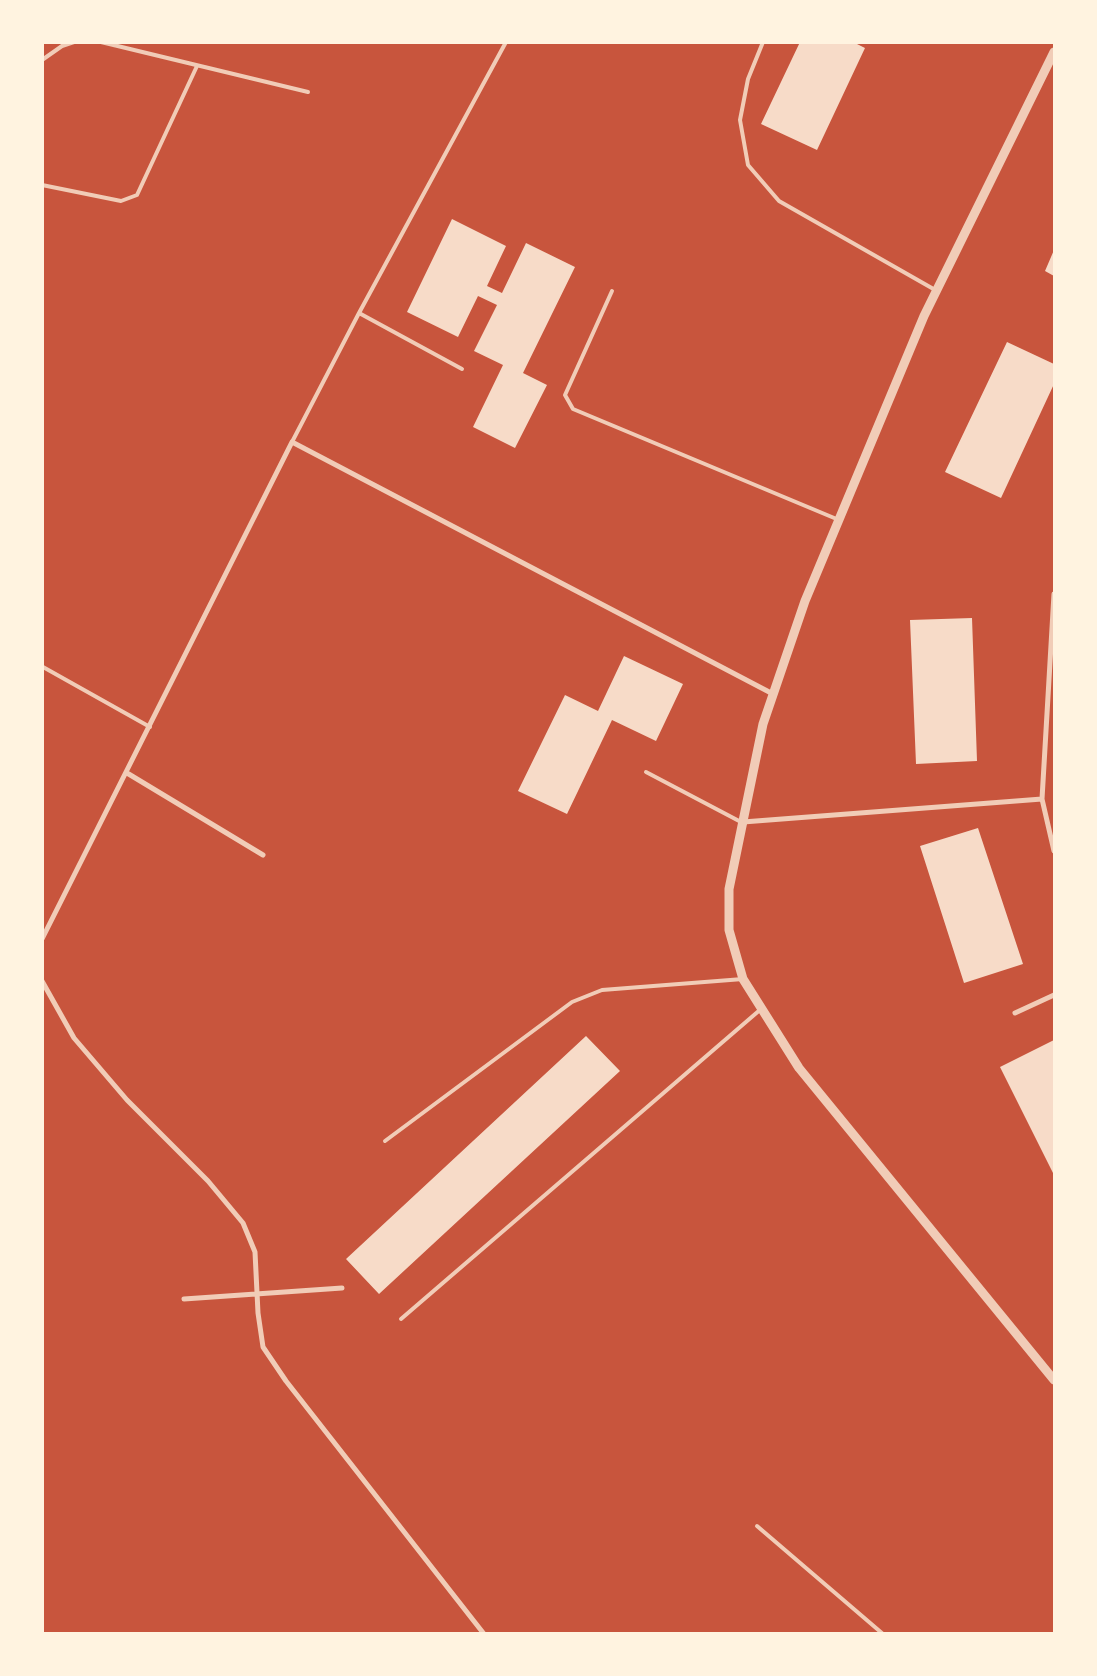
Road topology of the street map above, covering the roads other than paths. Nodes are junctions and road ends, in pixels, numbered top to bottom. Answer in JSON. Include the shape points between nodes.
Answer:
{"nodes":[{"id":1,"x":74,"y":42,"type":"edge"},
{"id":2,"x":101,"y":42,"type":"edge"},
{"id":3,"x":506,"y":42,"type":"edge"},
{"id":4,"x":763,"y":42,"type":"edge"},
{"id":5,"x":1054,"y":52,"type":"edge"},
{"id":6,"x":42,"y":60,"type":"edge"},
{"id":7,"x":196,"y":66,"type":"junction"},
{"id":8,"x":308,"y":92,"type":"dead end"},
{"id":9,"x":42,"y":185,"type":"edge"},
{"id":10,"x":612,"y":291,"type":"dead end"},
{"id":11,"x":937,"y":291,"type":"junction"},
{"id":12,"x":359,"y":313,"type":"junction"},
{"id":13,"x":462,"y":369,"type":"dead end"},
{"id":14,"x":292,"y":442,"type":"junction"},
{"id":15,"x":839,"y":520,"type":"junction"},
{"id":16,"x":1054,"y":594,"type":"edge"},
{"id":17,"x":43,"y":667,"type":"edge"},
{"id":18,"x":774,"y":694,"type":"junction"},
{"id":19,"x":150,"y":727,"type":"junction"},
{"id":20,"x":646,"y":772,"type":"dead end"},
{"id":21,"x":127,"y":773,"type":"junction"},
{"id":22,"x":1042,"y":799,"type":"junction"},
{"id":23,"x":743,"y":822,"type":"junction"},
{"id":24,"x":1054,"y":851,"type":"edge"},
{"id":25,"x":263,"y":854,"type":"dead end"},
{"id":26,"x":42,"y":939,"type":"edge"},
{"id":27,"x":743,"y":979,"type":"junction"},
{"id":28,"x":42,"y":982,"type":"edge"},
{"id":29,"x":1054,"y":995,"type":"edge"},
{"id":30,"x":761,"y":1008,"type":"junction"},
{"id":31,"x":1015,"y":1013,"type":"dead end"},
{"id":32,"x":384,"y":1142,"type":"dead end"},
{"id":33,"x":342,"y":1288,"type":"dead end"},
{"id":34,"x":257,"y":1295,"type":"junction"},
{"id":35,"x":184,"y":1299,"type":"dead end"},
{"id":36,"x":401,"y":1319,"type":"dead end"},
{"id":37,"x":1054,"y":1380,"type":"edge"},
{"id":38,"x":757,"y":1526,"type":"dead end"},
{"id":39,"x":484,"y":1634,"type":"edge"},
{"id":40,"x":883,"y":1634,"type":"edge"}],
"edges":[{"from":1,"to":6,"type":"lane"},
{"from":2,"to":7,"type":"lane"},
{"from":3,"to":12,"type":"lane"},
{"from":4,"to":11,"type":"lane","via":[[748,79],[740,120],[748,166],[779,201]]},
{"from":5,"to":11,"type":"street"},
{"from":7,"to":8,"type":"lane"},
{"from":7,"to":9,"type":"lane","via":[[137,195],[121,201]]},
{"from":10,"to":15,"type":"lane","via":[[565,395],[573,409]]},
{"from":11,"to":15,"type":"street"},
{"from":12,"to":13,"type":"lane"},
{"from":12,"to":14,"type":"lane"},
{"from":14,"to":18,"type":"street"},
{"from":14,"to":19,"type":"street"},
{"from":15,"to":18,"type":"street","via":[[805,601]]},
{"from":16,"to":22,"type":"street"},
{"from":17,"to":19,"type":"lane"},
{"from":18,"to":23,"type":"street","via":[[763,724]]},
{"from":19,"to":21,"type":"street"},
{"from":20,"to":23,"type":"lane"},
{"from":21,"to":25,"type":"street"},
{"from":21,"to":26,"type":"street"},
{"from":22,"to":23,"type":"street"},
{"from":22,"to":24,"type":"street"},
{"from":23,"to":27,"type":"street","via":[[729,889],[729,930]]},
{"from":27,"to":30,"type":"street"},
{"from":27,"to":32,"type":"lane","via":[[602,990],[572,1002]]},
{"from":28,"to":34,"type":"street","via":[[74,1038],[127,1100],[208,1181],[243,1223],[255,1252]]},
{"from":29,"to":31,"type":"street"},
{"from":30,"to":36,"type":"lane"},
{"from":30,"to":37,"type":"street","via":[[798,1068]]},
{"from":33,"to":34,"type":"street"},
{"from":34,"to":35,"type":"street"},
{"from":34,"to":39,"type":"street","via":[[263,1347]]},
{"from":38,"to":40,"type":"lane"}]}
